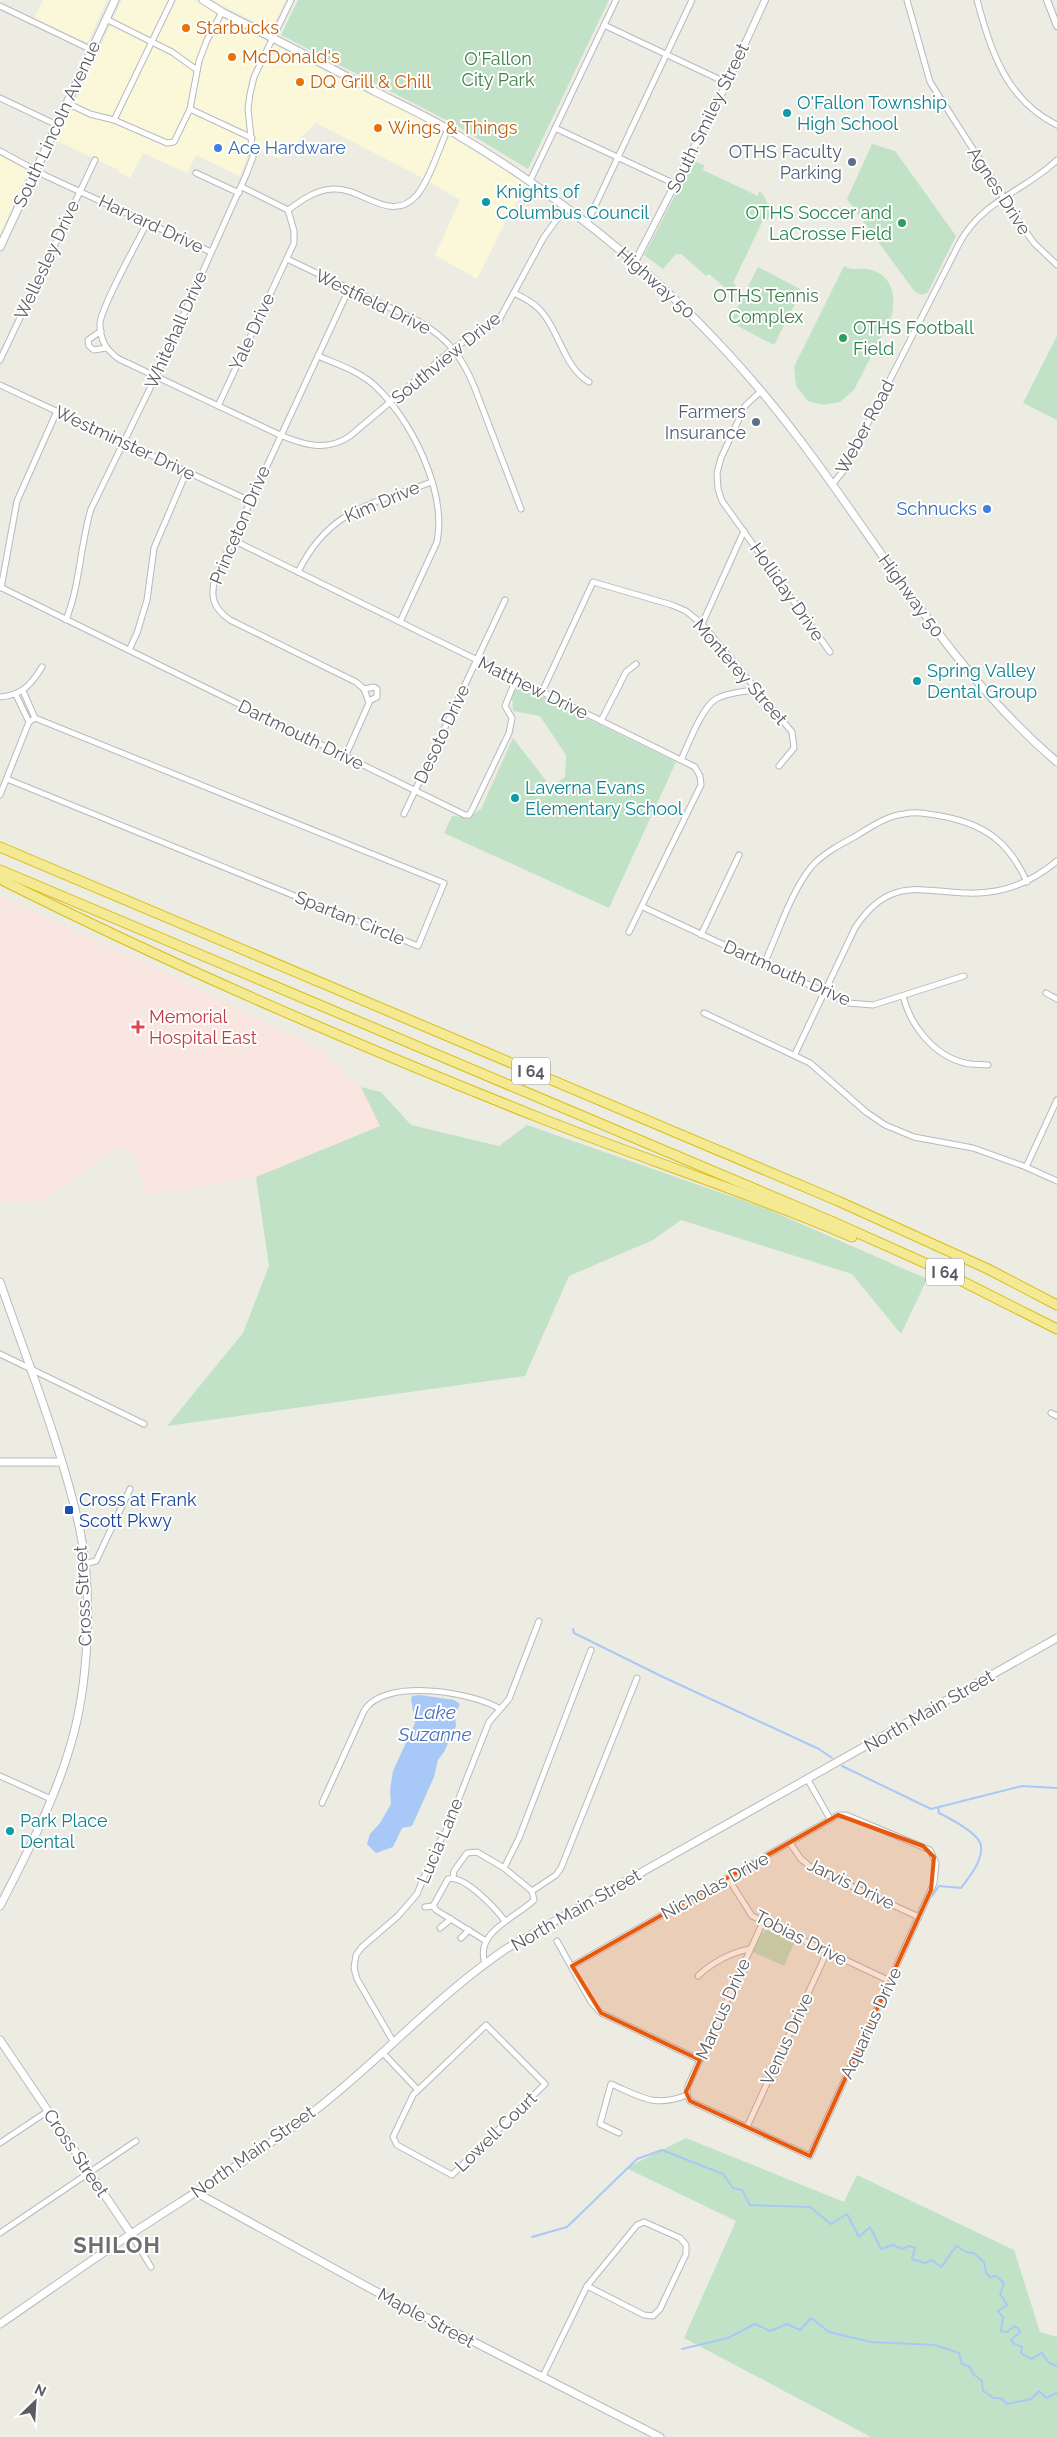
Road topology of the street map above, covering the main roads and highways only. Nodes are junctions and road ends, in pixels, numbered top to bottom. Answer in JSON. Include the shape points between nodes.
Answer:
{"nodes":[{"id":1,"x":114,"y":0,"type":"edge"},
{"id":2,"x":204,"y":0,"type":"edge"},
{"id":3,"x":0,"y":247,"type":"edge"},
{"id":4,"x":1057,"y":762,"type":"edge"},
{"id":5,"x":0,"y":847,"type":"edge"},
{"id":6,"x":0,"y":870,"type":"edge"},
{"id":7,"x":0,"y":879,"type":"edge"},
{"id":8,"x":934,"y":1267,"type":"junction"},
{"id":9,"x":0,"y":1282,"type":"edge"},
{"id":10,"x":1057,"y":1305,"type":"edge"},
{"id":11,"x":1057,"y":1329,"type":"edge"},
{"id":12,"x":0,"y":1462,"type":"edge"},
{"id":13,"x":61,"y":1462,"type":"junction"},
{"id":14,"x":1057,"y":1638,"type":"edge"},
{"id":15,"x":0,"y":1906,"type":"edge"},
{"id":16,"x":0,"y":2040,"type":"edge"},
{"id":17,"x":196,"y":2193,"type":"junction"},
{"id":18,"x":131,"y":2234,"type":"junction"},
{"id":19,"x":0,"y":2323,"type":"edge"},
{"id":20,"x":660,"y":2437,"type":"edge"}],
"edges":[{"from":1,"to":3,"type":"main road","name":"South Lincoln Avenue"},
{"from":2,"to":4,"type":"main road","name":"Highway 50","via":[[448,129],[530,181],[635,262],[698,322],[761,391],[933,628],[1013,722]]},
{"from":5,"to":10,"type":"highway","number":"I 64","via":[[838,1201],[988,1269]]},
{"from":6,"to":8,"type":"highway","number":"I 64"},
{"from":7,"to":8,"type":"highway","via":[[196,973],[412,1067],[538,1118],[773,1203],[898,1256]]},
{"from":8,"to":11,"type":"highway","number":"I 64"},
{"from":9,"to":13,"type":"main road","name":"Cross Street"},
{"from":12,"to":13,"type":"main road"},
{"from":13,"to":15,"type":"main road","name":"Cross Street","via":[[80,1532],[84,1564],[87,1648],[79,1710],[71,1747],[52,1799]]},
{"from":14,"to":17,"type":"main road","name":"North Main Street","via":[[485,1963],[313,2112]]},
{"from":16,"to":18,"type":"main road","name":"Cross Street"},
{"from":17,"to":18,"type":"main road","name":"North Main Street"},
{"from":17,"to":20,"type":"main road","name":"Maple Street","via":[[285,2243]]},
{"from":18,"to":19,"type":"main road","name":"North Main Street"}]}
